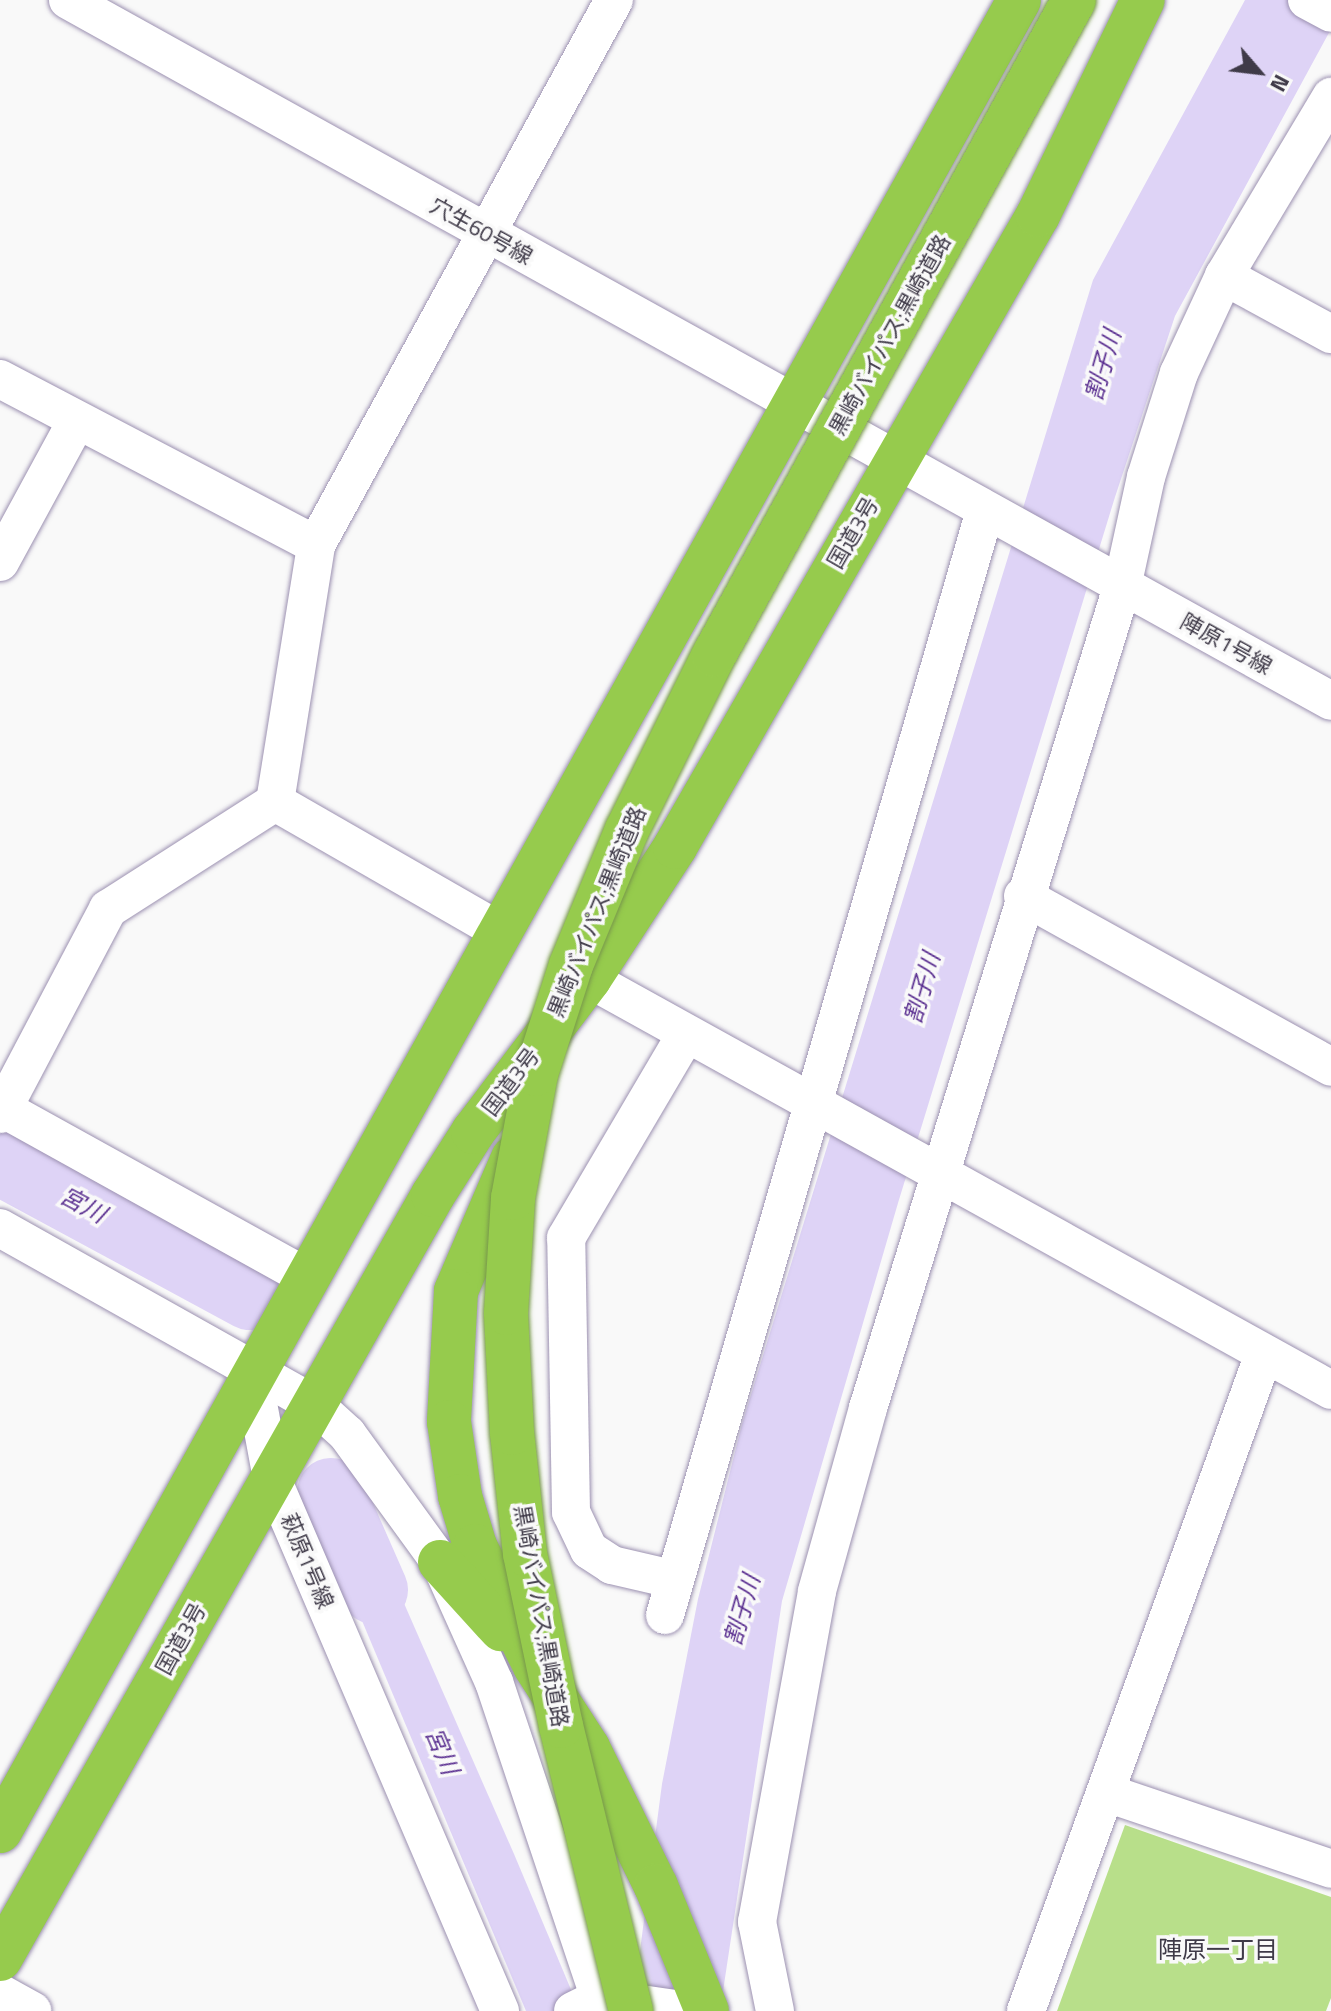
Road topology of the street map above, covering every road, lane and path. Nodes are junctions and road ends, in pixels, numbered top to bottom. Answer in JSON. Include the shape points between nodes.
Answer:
{"nodes":[{"id":1,"x":68,"y":0,"type":"edge"},
{"id":2,"x":614,"y":0,"type":"edge"},
{"id":3,"x":1019,"y":0,"type":"edge"},
{"id":4,"x":1074,"y":0,"type":"edge"},
{"id":5,"x":1143,"y":0,"type":"edge"},
{"id":6,"x":1307,"y":0,"type":"edge"},
{"id":7,"x":1331,"y":13,"type":"edge"},
{"id":8,"x":1331,"y":97,"type":"edge"},
{"id":9,"x":487,"y":234,"type":"junction"},
{"id":10,"x":1224,"y":276,"type":"junction"},
{"id":11,"x":1331,"y":334,"type":"edge"},
{"id":12,"x":0,"y":379,"type":"edge"},
{"id":13,"x":795,"y":403,"type":"junction"},
{"id":14,"x":76,"y":422,"type":"junction"},
{"id":15,"x":896,"y":458,"type":"junction"},
{"id":16,"x":993,"y":516,"type":"junction"},
{"id":17,"x":316,"y":545,"type":"junction"},
{"id":18,"x":0,"y":562,"type":"edge"},
{"id":19,"x":1110,"y":580,"type":"junction"},
{"id":20,"x":1331,"y":701,"type":"edge"},
{"id":21,"x":275,"y":802,"type":"junction"},
{"id":22,"x":1023,"y":896,"type":"junction"},
{"id":23,"x":499,"y":931,"type":"junction"},
{"id":24,"x":589,"y":979,"type":"junction"},
{"id":25,"x":685,"y":1036,"type":"junction"},
{"id":26,"x":1331,"y":1067,"type":"edge"},
{"id":27,"x":819,"y":1107,"type":"junction"},
{"id":28,"x":1,"y":1110,"type":"edge"},
{"id":29,"x":934,"y":1168,"type":"junction"},
{"id":30,"x":0,"y":1228,"type":"edge"},
{"id":31,"x":309,"y":1278,"type":"junction"},
{"id":32,"x":1264,"y":1354,"type":"junction"},
{"id":33,"x":252,"y":1371,"type":"junction"},
{"id":34,"x":1331,"y":1390,"type":"edge"},
{"id":35,"x":314,"y":1404,"type":"junction"},
{"id":36,"x":272,"y":1479,"type":"junction"},
{"id":37,"x":440,"y":1562,"type":"junction"},
{"id":38,"x":672,"y":1579,"type":"junction"},
{"id":39,"x":665,"y":1615,"type":"dead end"},
{"id":40,"x":535,"y":1666,"type":"junction"},
{"id":41,"x":1107,"y":1793,"type":"junction"},
{"id":42,"x":0,"y":1831,"type":"edge"},
{"id":43,"x":1331,"y":1869,"type":"edge"},
{"id":44,"x":0,"y":1959,"type":"edge"},
{"id":45,"x":0,"y":1993,"type":"edge"},
{"id":46,"x":614,"y":2006,"type":"edge"},
{"id":47,"x":32,"y":2011,"type":"edge"},
{"id":48,"x":500,"y":2011,"type":"edge"},
{"id":49,"x":689,"y":2011,"type":"edge"},
{"id":50,"x":707,"y":2011,"type":"edge"},
{"id":51,"x":775,"y":2011,"type":"edge"},
{"id":52,"x":1026,"y":2011,"type":"edge"}],
"edges":[{"from":1,"to":9,"type":"street","name":"穴生60号線"},
{"from":2,"to":9,"type":"street"},
{"from":3,"to":13,"type":"highway"},
{"from":4,"to":46,"type":"highway","name":"黒崎バイパス;黒崎道路","bridge":true,"via":[[714,655],[627,830],[571,965],[536,1074],[513,1198],[506,1313],[512,1433],[525,1554]]},
{"from":5,"to":15,"type":"highway","name":"国道3号","via":[[1038,215]]},
{"from":6,"to":7,"type":"street"},
{"from":8,"to":10,"type":"street"},
{"from":9,"to":13,"type":"street","name":"穴生60号線"},
{"from":9,"to":17,"type":"street"},
{"from":10,"to":11,"type":"street"},
{"from":10,"to":19,"type":"street","via":[[1179,373]]},
{"from":12,"to":14,"type":"street"},
{"from":13,"to":15,"type":"street","name":"穴生60号線"},
{"from":13,"to":23,"type":"highway"},
{"from":14,"to":17,"type":"street"},
{"from":14,"to":18,"type":"street"},
{"from":15,"to":16,"type":"street","name":"穴生60号線"},
{"from":15,"to":24,"type":"highway","name":"国道3号","via":[[675,847]]},
{"from":16,"to":19,"type":"street","name":"陣原1号線"},
{"from":16,"to":27,"type":"street"},
{"from":17,"to":21,"type":"street"},
{"from":19,"to":20,"type":"street","name":"陣原1号線"},
{"from":19,"to":22,"type":"street"},
{"from":21,"to":23,"type":"street"},
{"from":21,"to":28,"type":"street","via":[[108,909]]},
{"from":22,"to":26,"type":"street"},
{"from":22,"to":29,"type":"street"},
{"from":23,"to":31,"type":"highway"},
{"from":24,"to":25,"type":"street"},
{"from":24,"to":35,"type":"highway","name":"国道3号","via":[[473,1132]]},
{"from":24,"to":40,"type":"highway","via":[[456,1291],[450,1357],[449,1422],[460,1496],[475,1546]]},
{"from":25,"to":27,"type":"street"},
{"from":25,"to":38,"type":"street","via":[[566,1238],[571,1512],[589,1550],[612,1565]]},
{"from":27,"to":29,"type":"street"},
{"from":27,"to":38,"type":"street"},
{"from":28,"to":31,"type":"street"},
{"from":29,"to":32,"type":"street"},
{"from":29,"to":51,"type":"street","via":[[817,1591],[757,1922]]},
{"from":30,"to":33,"type":"street"},
{"from":31,"to":33,"type":"highway"},
{"from":32,"to":34,"type":"street"},
{"from":32,"to":41,"type":"street"},
{"from":33,"to":35,"type":"street"},
{"from":33,"to":36,"type":"street","name":"萩原1号線"},
{"from":33,"to":42,"type":"highway"},
{"from":35,"to":36,"type":"highway","name":"国道3号"},
{"from":35,"to":37,"type":"street","via":[[347,1434]]},
{"from":36,"to":44,"type":"highway","name":"国道3号"},
{"from":36,"to":48,"type":"street","name":"萩原1号線"},
{"from":37,"to":40,"type":"highway"},
{"from":37,"to":46,"type":"street","via":[[494,1682]]},
{"from":38,"to":39,"type":"street"},
{"from":40,"to":50,"type":"highway","name":"黒崎バイパス;黒崎道路","via":[[588,1748],[656,1886]]},
{"from":41,"to":43,"type":"street"},
{"from":41,"to":52,"type":"street"},
{"from":45,"to":47,"type":"street"},
{"from":46,"to":49,"type":"street"}]}
